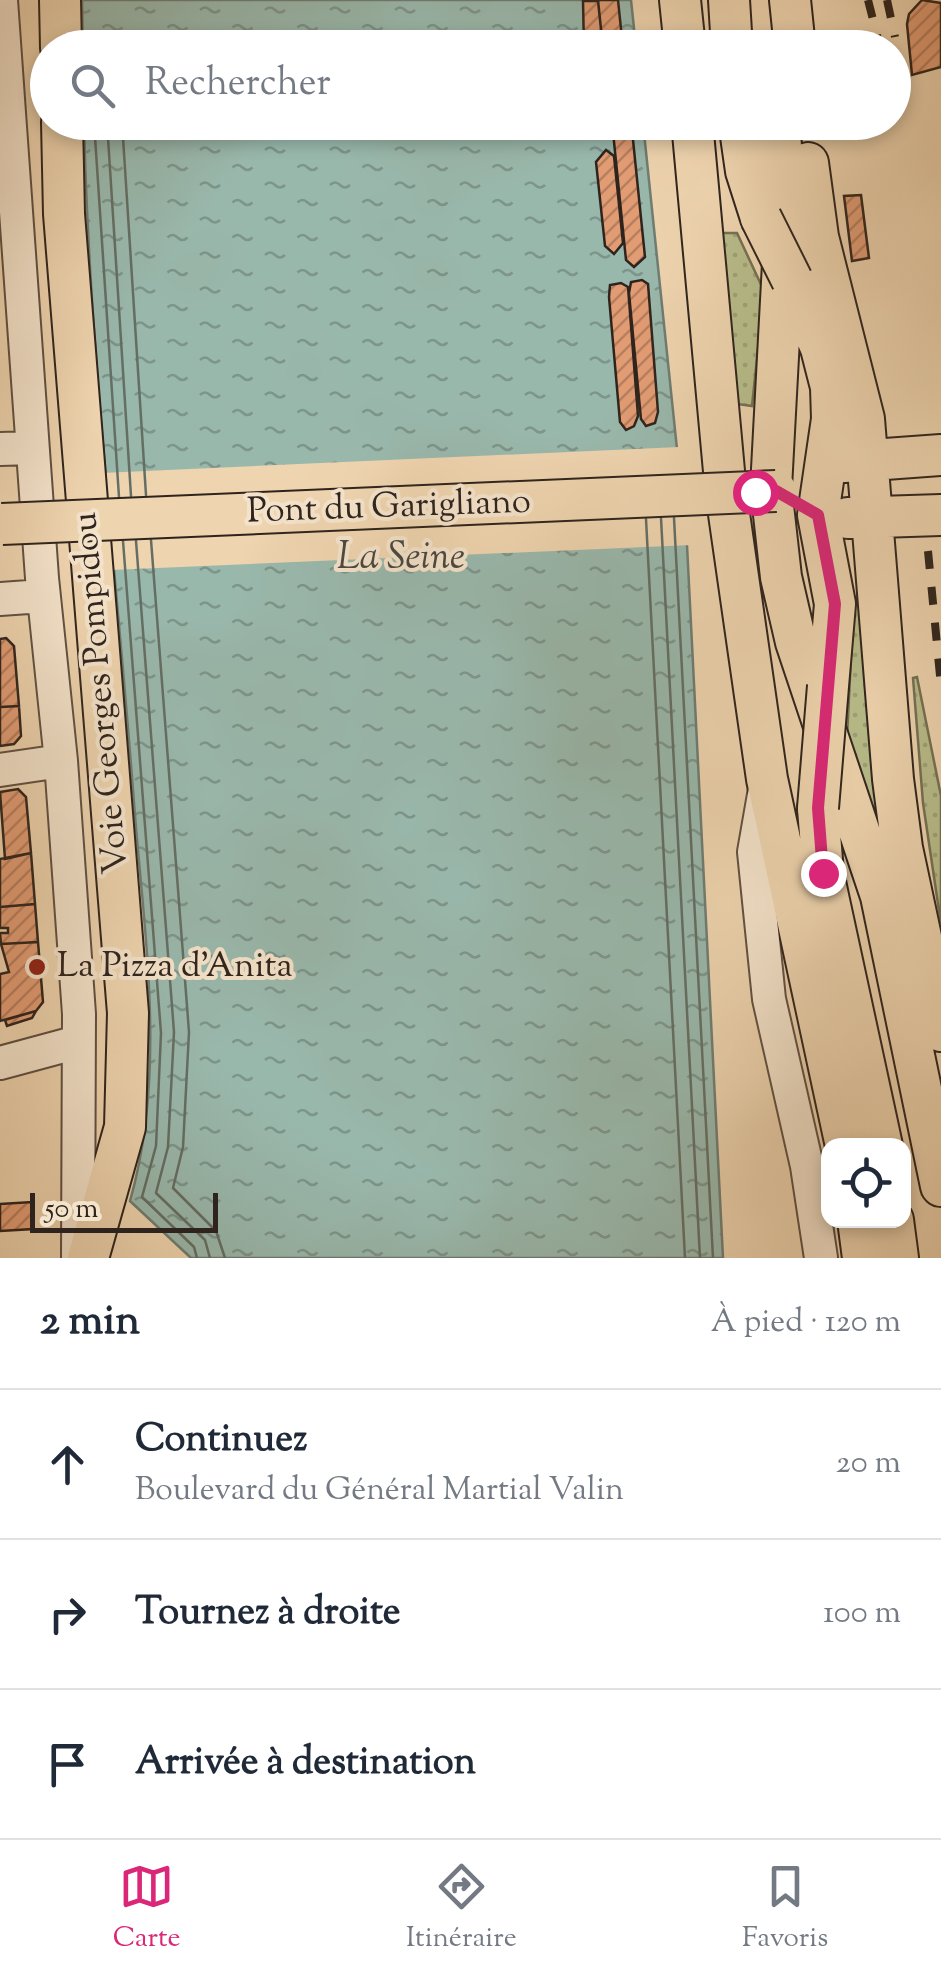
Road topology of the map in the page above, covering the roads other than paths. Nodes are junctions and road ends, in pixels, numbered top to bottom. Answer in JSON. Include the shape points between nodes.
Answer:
{"nodes":[{"id":1,"x":2,"y":0,"type":"edge"},
{"id":2,"x":60,"y":0,"type":"edge"},
{"id":3,"x":680,"y":0,"type":"edge"},
{"id":4,"x":728,"y":0,"type":"edge"},
{"id":5,"x":768,"y":0,"type":"edge"},
{"id":6,"x":790,"y":0,"type":"edge"},
{"id":7,"x":61,"y":30,"type":"edge"},
{"id":8,"x":683,"y":30,"type":"edge"},
{"id":9,"x":730,"y":30,"type":"edge"},
{"id":10,"x":770,"y":30,"type":"edge"},
{"id":11,"x":793,"y":30,"type":"edge"},
{"id":12,"x":2,"y":67,"type":"edge"},
{"id":13,"x":62,"y":140,"type":"edge"},
{"id":14,"x":694,"y":140,"type":"edge"},
{"id":15,"x":742,"y":140,"type":"edge"},
{"id":16,"x":780,"y":140,"type":"edge"},
{"id":17,"x":805,"y":140,"type":"edge"},
{"id":18,"x":16,"y":448,"type":"edge"},
{"id":19,"x":941,"y":455,"type":"edge"},
{"id":20,"x":868,"y":457,"type":"junction"},
{"id":21,"x":823,"y":470,"type":"junction"},
{"id":22,"x":773,"y":489,"type":"junction"},
{"id":23,"x":818,"y":515,"type":"junction"},
{"id":24,"x":941,"y":516,"type":"edge"},
{"id":25,"x":876,"y":518,"type":"junction"},
{"id":26,"x":1,"y":524,"type":"edge"},
{"id":27,"x":43,"y":596,"type":"junction"},
{"id":28,"x":0,"y":599,"type":"edge"},
{"id":29,"x":61,"y":761,"type":"junction"},
{"id":30,"x":0,"y":770,"type":"edge"},
{"id":31,"x":767,"y":780,"type":"junction"},
{"id":32,"x":941,"y":1031,"type":"edge"},
{"id":33,"x":78,"y":1042,"type":"junction"},
{"id":34,"x":0,"y":1063,"type":"edge"},
{"id":35,"x":844,"y":1138,"type":"edge"},
{"id":36,"x":880,"y":1138,"type":"edge"},
{"id":37,"x":941,"y":1186,"type":"edge"},
{"id":38,"x":859,"y":1228,"type":"edge"},
{"id":39,"x":893,"y":1228,"type":"edge"},
{"id":40,"x":78,"y":1258,"type":"edge"},
{"id":41,"x":88,"y":1258,"type":"edge"},
{"id":42,"x":822,"y":1258,"type":"edge"},
{"id":43,"x":864,"y":1258,"type":"edge"},
{"id":44,"x":898,"y":1258,"type":"edge"}],
"edges":[{"from":1,"to":12,"type":"street"},
{"from":2,"to":7,"type":"main road"},
{"from":3,"to":8,"type":"main road"},
{"from":4,"to":9,"type":"main road"},
{"from":5,"to":10,"type":"main road"},
{"from":6,"to":11,"type":"main road"},
{"from":12,"to":18,"type":"street"},
{"from":13,"to":41,"type":"main road","name":"Voie Georges Pompidou","via":[[128,1014],[125,1127]]},
{"from":14,"to":31,"type":"main road","via":[[726,493]]},
{"from":15,"to":21,"type":"main road","bridge":true,"via":[[761,218],[821,348],[831,387]]},
{"from":16,"to":22,"type":"main road","via":[[786,207]]},
{"from":17,"to":20,"type":"main road","via":[[818,237],[862,402]]},
{"from":18,"to":27,"type":"street"},
{"from":19,"to":20,"type":"main road"},
{"from":20,"to":21,"type":"main road"},
{"from":20,"to":25,"type":"main road"},
{"from":21,"to":22,"type":"main road"},
{"from":21,"to":23,"type":"main road"},
{"from":22,"to":23,"type":"main road"},
{"from":22,"to":26,"type":"main road","name":"Pont du Garigliano","bridge":true},
{"from":22,"to":37,"type":"main road","via":[[780,577],[881,896]]},
{"from":23,"to":25,"type":"main road"},
{"from":23,"to":36,"type":"main road","bridge":true,"via":[[835,604],[818,808],[823,873]]},
{"from":24,"to":25,"type":"main road"},
{"from":25,"to":32,"type":"main road","via":[[900,831]]},
{"from":27,"to":28,"type":"street"},
{"from":27,"to":29,"type":"street"},
{"from":29,"to":30,"type":"street"},
{"from":29,"to":33,"type":"street"},
{"from":31,"to":35,"type":"main road"},
{"from":31,"to":42,"type":"street","via":[[754,852],[768,999]]},
{"from":33,"to":34,"type":"street"},
{"from":33,"to":40,"type":"street"},
{"from":38,"to":43,"type":"main road"},
{"from":39,"to":44,"type":"main road"}]}
